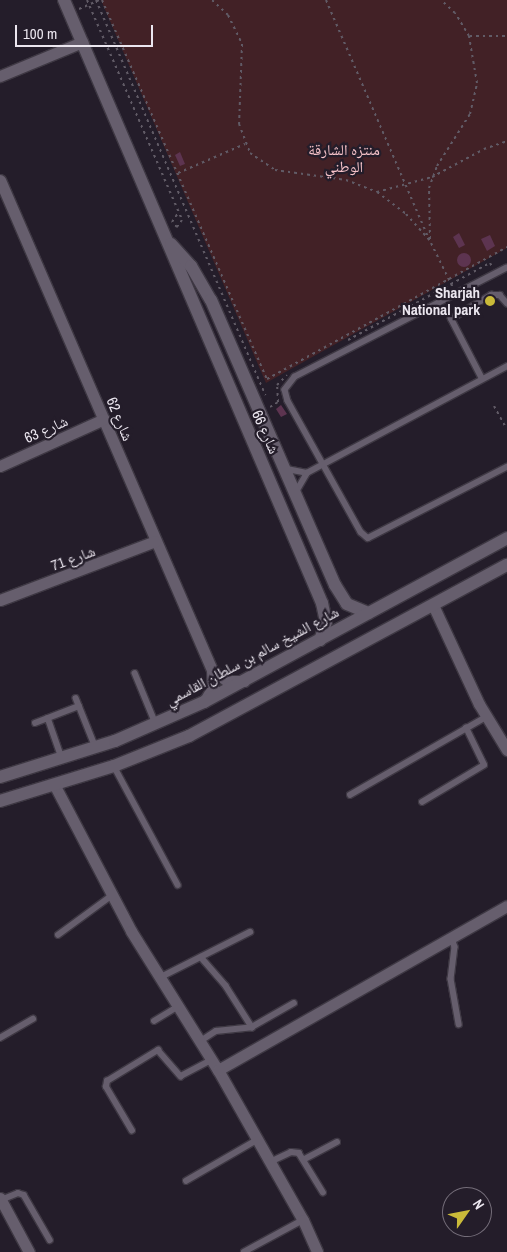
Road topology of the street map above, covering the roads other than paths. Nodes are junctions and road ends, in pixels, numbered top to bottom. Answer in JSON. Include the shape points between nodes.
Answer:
{"nodes":[{"id":1,"x":64,"y":0,"type":"edge"},
{"id":2,"x":82,"y":42,"type":"junction"},
{"id":3,"x":0,"y":76,"type":"edge"},
{"id":4,"x":0,"y":180,"type":"edge"},
{"id":5,"x":166,"y":239,"type":"junction"},
{"id":6,"x":507,"y":268,"type":"edge"},
{"id":7,"x":200,"y":278,"type":"junction"},
{"id":8,"x":184,"y":288,"type":"junction"},
{"id":9,"x":507,"y":303,"type":"edge"},
{"id":10,"x":507,"y":366,"type":"edge"},
{"id":11,"x":482,"y":379,"type":"junction"},
{"id":12,"x":104,"y":419,"type":"junction"},
{"id":13,"x":323,"y":464,"type":"junction"},
{"id":14,"x":0,"y":466,"type":"edge"},
{"id":15,"x":507,"y":467,"type":"edge"},
{"id":16,"x":284,"y":468,"type":"junction"},
{"id":17,"x":307,"y":473,"type":"junction"},
{"id":18,"x":295,"y":494,"type":"junction"},
{"id":19,"x":507,"y":538,"type":"edge"},
{"id":20,"x":155,"y":541,"type":"junction"},
{"id":21,"x":507,"y":565,"type":"edge"},
{"id":22,"x":311,"y":575,"type":"junction"},
{"id":23,"x":335,"y":585,"type":"junction"},
{"id":24,"x":0,"y":600,"type":"edge"},
{"id":25,"x":432,"y":605,"type":"junction"},
{"id":26,"x":368,"y":613,"type":"junction"},
{"id":27,"x":320,"y":640,"type":"junction"},
{"id":28,"x":212,"y":670,"type":"junction"},
{"id":29,"x":135,"y":674,"type":"dead end"},
{"id":30,"x":244,"y":681,"type":"junction"},
{"id":31,"x":76,"y":698,"type":"dead end"},
{"id":32,"x":204,"y":702,"type":"junction"},
{"id":33,"x":79,"y":706,"type":"junction"},
{"id":34,"x":486,"y":717,"type":"junction"},
{"id":35,"x":48,"y":718,"type":"junction"},
{"id":36,"x":35,"y":723,"type":"dead end"},
{"id":37,"x":156,"y":724,"type":"junction"},
{"id":38,"x":466,"y":728,"type":"junction"},
{"id":39,"x":96,"y":748,"type":"junction"},
{"id":40,"x":507,"y":750,"type":"edge"},
{"id":41,"x":62,"y":759,"type":"junction"},
{"id":42,"x":114,"y":766,"type":"junction"},
{"id":43,"x":0,"y":777,"type":"edge"},
{"id":44,"x":56,"y":786,"type":"junction"},
{"id":45,"x":350,"y":795,"type":"dead end"},
{"id":46,"x":0,"y":801,"type":"edge"},
{"id":47,"x":422,"y":802,"type":"dead end"},
{"id":48,"x":178,"y":885,"type":"dead end"},
{"id":49,"x":111,"y":896,"type":"junction"},
{"id":50,"x":507,"y":906,"type":"edge"},
{"id":51,"x":250,"y":932,"type":"dead end"},
{"id":52,"x":58,"y":935,"type":"dead end"},
{"id":53,"x":452,"y":938,"type":"junction"},
{"id":54,"x":201,"y":956,"type":"junction"},
{"id":55,"x":159,"y":978,"type":"junction"},
{"id":56,"x":294,"y":1003,"type":"dead end"},
{"id":57,"x":177,"y":1007,"type":"junction"},
{"id":58,"x":33,"y":1019,"type":"dead end"},
{"id":59,"x":154,"y":1021,"type":"dead end"},
{"id":60,"x":459,"y":1024,"type":"dead end"},
{"id":61,"x":252,"y":1027,"type":"junction"},
{"id":62,"x":0,"y":1038,"type":"edge"},
{"id":63,"x":199,"y":1042,"type":"junction"},
{"id":64,"x":211,"y":1060,"type":"junction"},
{"id":65,"x":218,"y":1070,"type":"junction"},
{"id":66,"x":132,"y":1130,"type":"dead end"},
{"id":67,"x":257,"y":1140,"type":"junction"},
{"id":68,"x":337,"y":1142,"type":"dead end"},
{"id":69,"x":305,"y":1159,"type":"junction"},
{"id":70,"x":270,"y":1162,"type":"junction"},
{"id":71,"x":186,"y":1181,"type":"dead end"},
{"id":72,"x":323,"y":1192,"type":"dead end"},
{"id":73,"x":2,"y":1205,"type":"edge"},
{"id":74,"x":303,"y":1220,"type":"junction"},
{"id":75,"x":50,"y":1240,"type":"dead end"},
{"id":76,"x":30,"y":1252,"type":"edge"},
{"id":77,"x":244,"y":1252,"type":"edge"},
{"id":78,"x":317,"y":1252,"type":"edge"}],
"edges":[{"from":1,"to":2,"type":"street","name":"شارع 66"},
{"from":2,"to":3,"type":"street"},
{"from":2,"to":5,"type":"street","name":"شارع 66"},
{"from":4,"to":12,"type":"street","name":"شارع 62"},
{"from":5,"to":7,"type":"street","name":"شارع 66"},
{"from":5,"to":8,"type":"street","name":"شارع 66"},
{"from":6,"to":13,"type":"lane","via":[[287,385],[288,401]]},
{"from":7,"to":8,"type":"street","via":[[193,272],[187,274]]},
{"from":7,"to":16,"type":"street","name":"شارع 66"},
{"from":8,"to":22,"type":"street","name":"شارع 66"},
{"from":9,"to":11,"type":"lane","via":[[500,295],[491,295],[451,319]]},
{"from":10,"to":11,"type":"lane"},
{"from":11,"to":13,"type":"lane"},
{"from":12,"to":14,"type":"street","name":"شارع 63"},
{"from":12,"to":20,"type":"street","name":"شارع 62"},
{"from":13,"to":15,"type":"lane","via":[[361,532],[373,538]]},
{"from":13,"to":17,"type":"lane"},
{"from":16,"to":17,"type":"lane"},
{"from":16,"to":18,"type":"street","name":"شارع 66"},
{"from":17,"to":18,"type":"lane"},
{"from":18,"to":23,"type":"street","name":"شارع 66"},
{"from":19,"to":26,"type":"street","name":"شارع الشيخ سالم بن سلطان القاسمي"},
{"from":20,"to":24,"type":"street","name":"شارع 71"},
{"from":20,"to":28,"type":"street","name":"شارع 62"},
{"from":21,"to":25,"type":"street"},
{"from":22,"to":23,"type":"street","via":[[322,594],[333,592]]},
{"from":22,"to":27,"type":"street","name":"شارع 66","via":[[325,612]]},
{"from":23,"to":26,"type":"street","name":"شارع 66","via":[[348,604]]},
{"from":25,"to":34,"type":"street"},
{"from":25,"to":42,"type":"street","via":[[232,716]]},
{"from":26,"to":27,"type":"street","name":"شارع الشيخ سالم بن سلطان القاسمي"},
{"from":27,"to":30,"type":"street","name":"شارع الشيخ سالم بن سلطان القاسمي"},
{"from":28,"to":30,"type":"street","via":[[227,680]]},
{"from":28,"to":32,"type":"street","via":[[213,687]]},
{"from":29,"to":37,"type":"lane"},
{"from":30,"to":32,"type":"street","name":"شارع الشيخ سالم بن سلطان القاسمي"},
{"from":31,"to":33,"type":"lane"},
{"from":32,"to":37,"type":"street","name":"شارع الشيخ سالم بن سلطان القاسمي"},
{"from":33,"to":35,"type":"lane"},
{"from":33,"to":39,"type":"lane"},
{"from":34,"to":38,"type":"lane"},
{"from":34,"to":40,"type":"street"},
{"from":35,"to":36,"type":"lane"},
{"from":35,"to":41,"type":"lane"},
{"from":37,"to":39,"type":"street","name":"شارع الشيخ سالم بن سلطان القاسمي"},
{"from":38,"to":45,"type":"lane"},
{"from":38,"to":47,"type":"lane","via":[[484,765]]},
{"from":39,"to":41,"type":"street","name":"شارع الشيخ سالم بن سلطان القاسمي"},
{"from":41,"to":43,"type":"street","name":"شارع الشيخ سالم بن سلطان القاسمي"},
{"from":42,"to":44,"type":"street"},
{"from":42,"to":48,"type":"lane"},
{"from":44,"to":46,"type":"street"},
{"from":44,"to":49,"type":"street"},
{"from":49,"to":52,"type":"lane"},
{"from":49,"to":55,"type":"street"},
{"from":50,"to":53,"type":"street"},
{"from":51,"to":54,"type":"lane"},
{"from":53,"to":60,"type":"lane","via":[[455,946],[450,979]]},
{"from":53,"to":65,"type":"street"},
{"from":54,"to":55,"type":"lane"},
{"from":54,"to":61,"type":"lane","via":[[226,986]]},
{"from":55,"to":57,"type":"street"},
{"from":56,"to":61,"type":"lane"},
{"from":57,"to":59,"type":"lane"},
{"from":57,"to":63,"type":"street"},
{"from":58,"to":62,"type":"lane"},
{"from":61,"to":63,"type":"lane","via":[[219,1030]]},
{"from":63,"to":64,"type":"street"},
{"from":64,"to":65,"type":"street"},
{"from":64,"to":66,"type":"lane","via":[[181,1076],[158,1050],[107,1081],[106,1086]]},
{"from":65,"to":67,"type":"street"},
{"from":67,"to":70,"type":"street"},
{"from":67,"to":71,"type":"lane"},
{"from":68,"to":69,"type":"lane"},
{"from":69,"to":70,"type":"lane","via":[[291,1152]]},
{"from":69,"to":72,"type":"lane"},
{"from":70,"to":74,"type":"street"},
{"from":73,"to":75,"type":"lane","via":[[18,1193],[24,1195]]},
{"from":73,"to":76,"type":"street"},
{"from":74,"to":77,"type":"lane"},
{"from":74,"to":78,"type":"street"}]}
